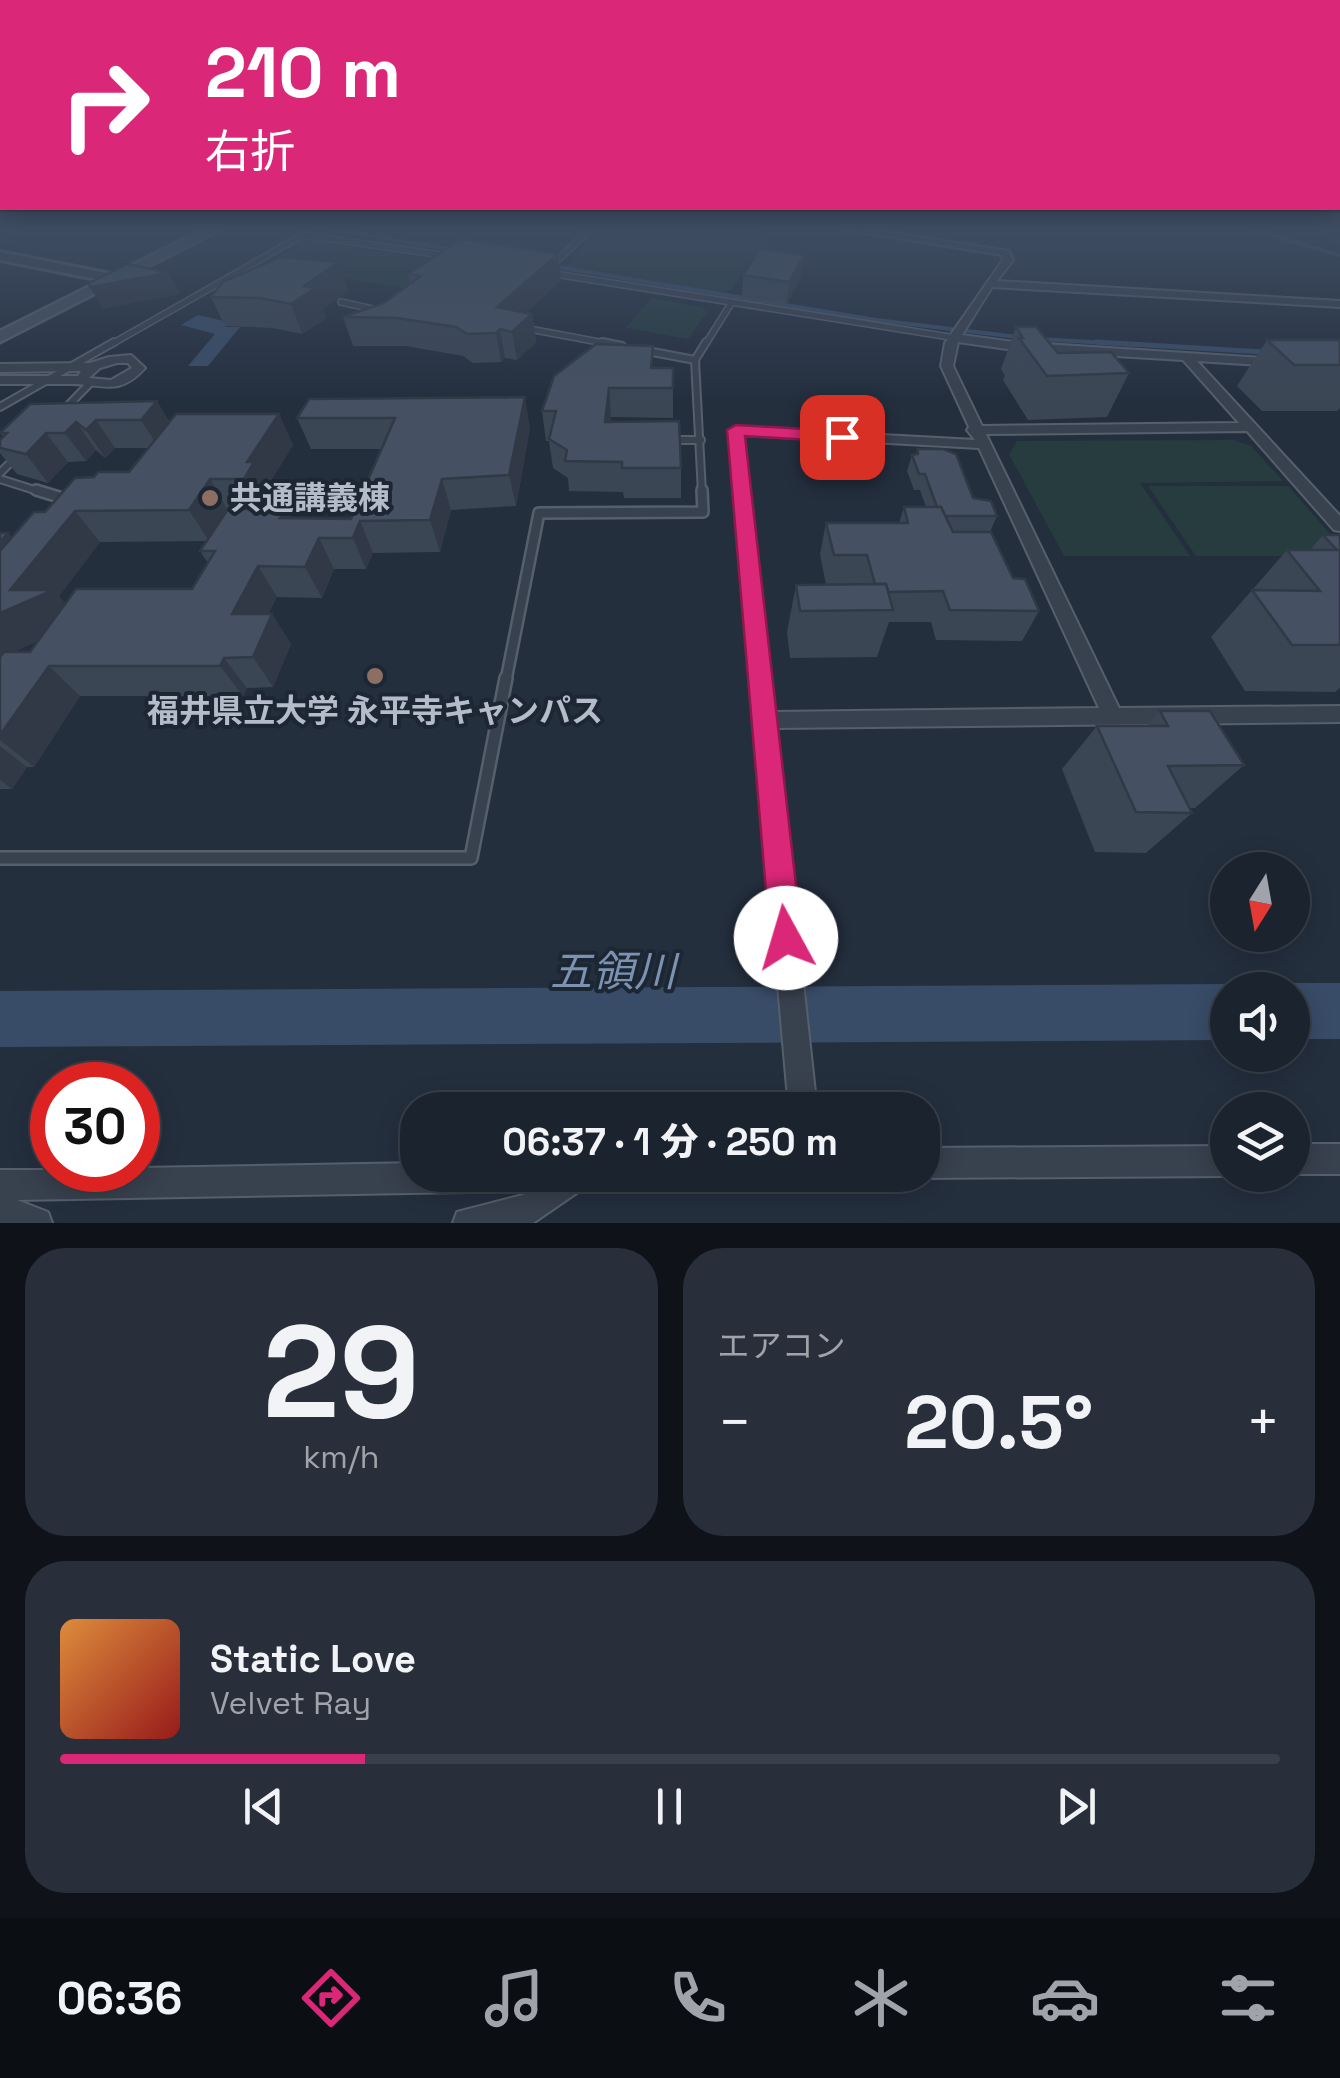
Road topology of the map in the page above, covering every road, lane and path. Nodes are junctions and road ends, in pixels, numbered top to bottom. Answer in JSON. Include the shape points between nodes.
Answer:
{"nodes":[{"id":1,"x":104,"y":284,"type":"edge"},
{"id":2,"x":216,"y":284,"type":"edge"},
{"id":3,"x":620,"y":284,"type":"edge"},
{"id":4,"x":989,"y":284,"type":"edge"},
{"id":5,"x":990,"y":284,"type":"edge"},
{"id":6,"x":341,"y":302,"type":"dead end"},
{"id":7,"x":732,"y":302,"type":"junction"},
{"id":8,"x":1340,"y":304,"type":"edge"},
{"id":9,"x":388,"y":312,"type":"edge"},
{"id":10,"x":521,"y":328,"type":"edge"},
{"id":11,"x":0,"y":337,"type":"edge"},
{"id":12,"x":956,"y":338,"type":"junction"},
{"id":13,"x":1186,"y":357,"type":"junction"},
{"id":14,"x":695,"y":360,"type":"junction"},
{"id":15,"x":1282,"y":362,"type":"edge"},
{"id":16,"x":92,"y":366,"type":"junction"},
{"id":17,"x":68,"y":367,"type":"junction"},
{"id":18,"x":0,"y":368,"type":"edge"},
{"id":19,"x":0,"y":380,"type":"edge"},
{"id":20,"x":48,"y":380,"type":"junction"},
{"id":21,"x":86,"y":382,"type":"junction"},
{"id":22,"x":0,"y":408,"type":"edge"},
{"id":23,"x":51,"y":422,"type":"edge"},
{"id":24,"x":1249,"y":427,"type":"junction"},
{"id":25,"x":978,"y":437,"type":"junction"},
{"id":26,"x":662,"y":440,"type":"edge"},
{"id":27,"x":701,"y":440,"type":"junction"},
{"id":28,"x":26,"y":448,"type":"edge"},
{"id":29,"x":0,"y":476,"type":"edge"},
{"id":30,"x":49,"y":521,"type":"edge"},
{"id":31,"x":1340,"y":526,"type":"edge"},
{"id":32,"x":1112,"y":714,"type":"junction"},
{"id":33,"x":1340,"y":714,"type":"edge"},
{"id":34,"x":765,"y":720,"type":"junction"},
{"id":35,"x":0,"y":858,"type":"edge"},
{"id":36,"x":800,"y":1092,"type":"edge"},
{"id":37,"x":1340,"y":1158,"type":"edge"},
{"id":38,"x":1310,"y":1159,"type":"edge"},
{"id":39,"x":1210,"y":1160,"type":"edge"},
{"id":40,"x":940,"y":1162,"type":"edge"},
{"id":41,"x":400,"y":1179,"type":"edge"},
{"id":42,"x":0,"y":1185,"type":"edge"},
{"id":43,"x":558,"y":1192,"type":"edge"},
{"id":44,"x":0,"y":1208,"type":"edge"},
{"id":45,"x":37,"y":1223,"type":"edge"},
{"id":46,"x":468,"y":1223,"type":"edge"}],
"edges":[{"from":1,"to":11,"type":"main road"},
{"from":2,"to":17,"type":"lane"},
{"from":3,"to":7,"type":"lane"},
{"from":4,"to":12,"type":"street"},
{"from":5,"to":8,"type":"street"},
{"from":6,"to":9,"type":"lane"},
{"from":7,"to":12,"type":"lane"},
{"from":7,"to":14,"type":"lane"},
{"from":10,"to":14,"type":"lane"},
{"from":12,"to":13,"type":"street"},
{"from":12,"to":25,"type":"street","via":[[947,366]]},
{"from":13,"to":15,"type":"street"},
{"from":13,"to":24,"type":"street"},
{"from":14,"to":27,"type":"lane"},
{"from":16,"to":17,"type":"street"},
{"from":16,"to":21,"type":"street"},
{"from":16,"to":21,"type":"street","via":[[122,358],[139,366],[121,380]]},
{"from":17,"to":18,"type":"street"},
{"from":17,"to":20,"type":"lane"},
{"from":19,"to":20,"type":"street"},
{"from":20,"to":21,"type":"street"},
{"from":20,"to":22,"type":"lane"},
{"from":21,"to":23,"type":"lane"},
{"from":24,"to":25,"type":"street"},
{"from":24,"to":31,"type":"street"},
{"from":25,"to":32,"type":"street"},
{"from":25,"to":34,"type":"street","via":[[736,430]]},
{"from":26,"to":27,"type":"lane"},
{"from":27,"to":35,"type":"lane","via":[[703,512],[539,513],[470,858]]},
{"from":28,"to":29,"type":"lane"},
{"from":29,"to":30,"type":"lane","via":[[59,497],[61,507]]},
{"from":32,"to":33,"type":"street"},
{"from":32,"to":34,"type":"street"},
{"from":34,"to":36,"type":"street"},
{"from":37,"to":38,"type":"street"},
{"from":39,"to":40,"type":"street"},
{"from":41,"to":42,"type":"street"},
{"from":43,"to":46,"type":"street","via":[[530,1208]]},
{"from":44,"to":45,"type":"street"}]}
